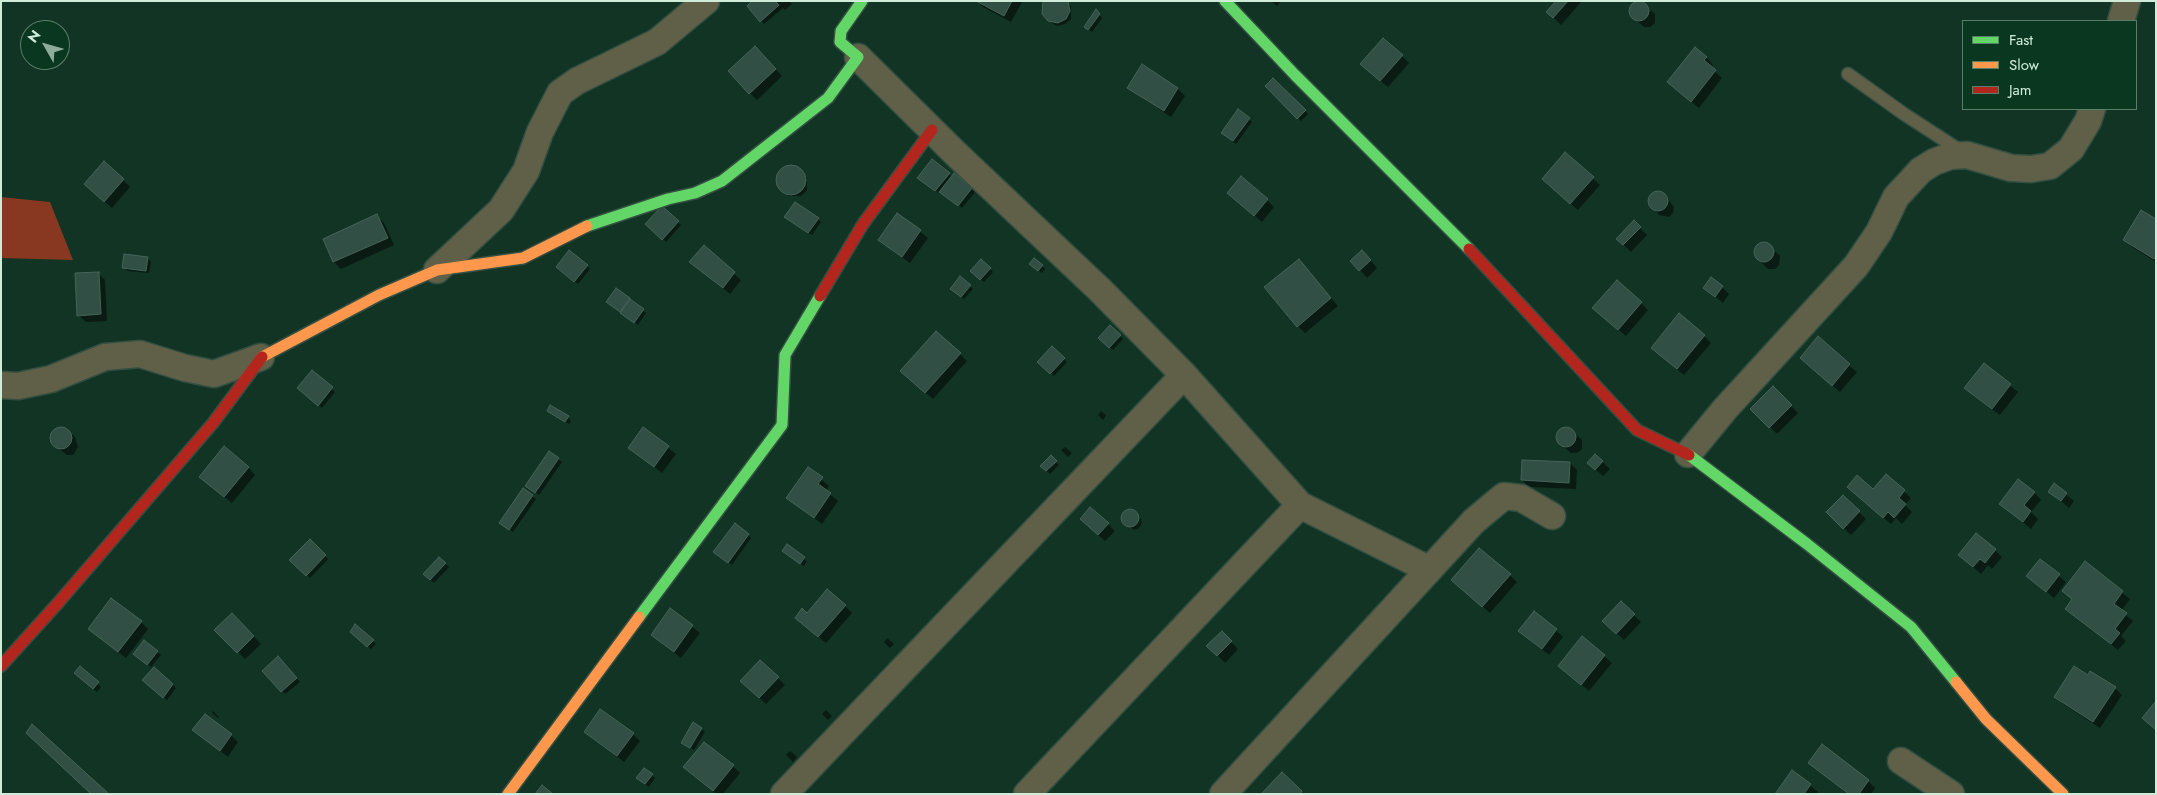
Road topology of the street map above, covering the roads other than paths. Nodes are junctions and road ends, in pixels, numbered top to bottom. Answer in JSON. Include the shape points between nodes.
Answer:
{"nodes":[{"id":1,"x":706,"y":1,"type":"edge"},
{"id":2,"x":862,"y":1,"type":"edge"},
{"id":3,"x":1225,"y":1,"type":"edge"},
{"id":4,"x":2127,"y":1,"type":"edge"},
{"id":5,"x":2120,"y":20,"type":"edge"},
{"id":6,"x":858,"y":57,"type":"junction"},
{"id":7,"x":1848,"y":74,"type":"dead end"},
{"id":8,"x":2092,"y":110,"type":"edge"},
{"id":9,"x":932,"y":130,"type":"junction"},
{"id":10,"x":1967,"y":155,"type":"junction"},
{"id":11,"x":437,"y":270,"type":"junction"},
{"id":12,"x":261,"y":357,"type":"junction"},
{"id":13,"x":1184,"y":374,"type":"junction"},
{"id":14,"x":1,"y":385,"type":"edge"},
{"id":15,"x":1688,"y":454,"type":"junction"},
{"id":16,"x":1300,"y":505,"type":"junction"},
{"id":17,"x":1552,"y":516,"type":"dead end"},
{"id":18,"x":1428,"y":569,"type":"junction"},
{"id":19,"x":1,"y":666,"type":"edge"},
{"id":20,"x":1900,"y":761,"type":"dead end"},
{"id":21,"x":508,"y":794,"type":"edge"},
{"id":22,"x":784,"y":794,"type":"edge"},
{"id":23,"x":1027,"y":794,"type":"edge"},
{"id":24,"x":1223,"y":794,"type":"edge"},
{"id":25,"x":1951,"y":794,"type":"edge"},
{"id":26,"x":2063,"y":794,"type":"edge"}],
"edges":[{"from":1,"to":11,"type":"street","via":[[657,42],[577,81],[560,93],[540,132],[526,171],[501,210]]},
{"from":2,"to":6,"type":"street","via":[[841,32],[840,42]]},
{"from":3,"to":15,"type":"street","via":[[1481,262],[1637,430]]},
{"from":4,"to":5,"type":"street"},
{"from":6,"to":9,"type":"street"},
{"from":6,"to":11,"type":"street","via":[[828,98],[722,182],[593,223],[523,258]]},
{"from":7,"to":10,"type":"lane"},
{"from":8,"to":10,"type":"street","via":[[2071,149],[2050,166],[2011,168]]},
{"from":9,"to":13,"type":"street"},
{"from":9,"to":21,"type":"street","via":[[863,224],[785,354],[782,425]]},
{"from":10,"to":15,"type":"street","via":[[1950,156],[1921,170],[1896,197],[1879,232],[1856,266]]},
{"from":11,"to":12,"type":"street","via":[[379,295]]},
{"from":12,"to":14,"type":"street","via":[[214,374],[140,354],[105,357],[51,379],[18,386]]},
{"from":12,"to":19,"type":"street","via":[[213,423]]},
{"from":13,"to":16,"type":"street"},
{"from":13,"to":22,"type":"street"},
{"from":15,"to":26,"type":"street","via":[[1911,627],[1986,719]]},
{"from":16,"to":18,"type":"street"},
{"from":16,"to":23,"type":"street"},
{"from":17,"to":18,"type":"street","via":[[1521,498],[1504,496],[1474,521]]},
{"from":18,"to":24,"type":"street"},
{"from":20,"to":25,"type":"street"}]}
